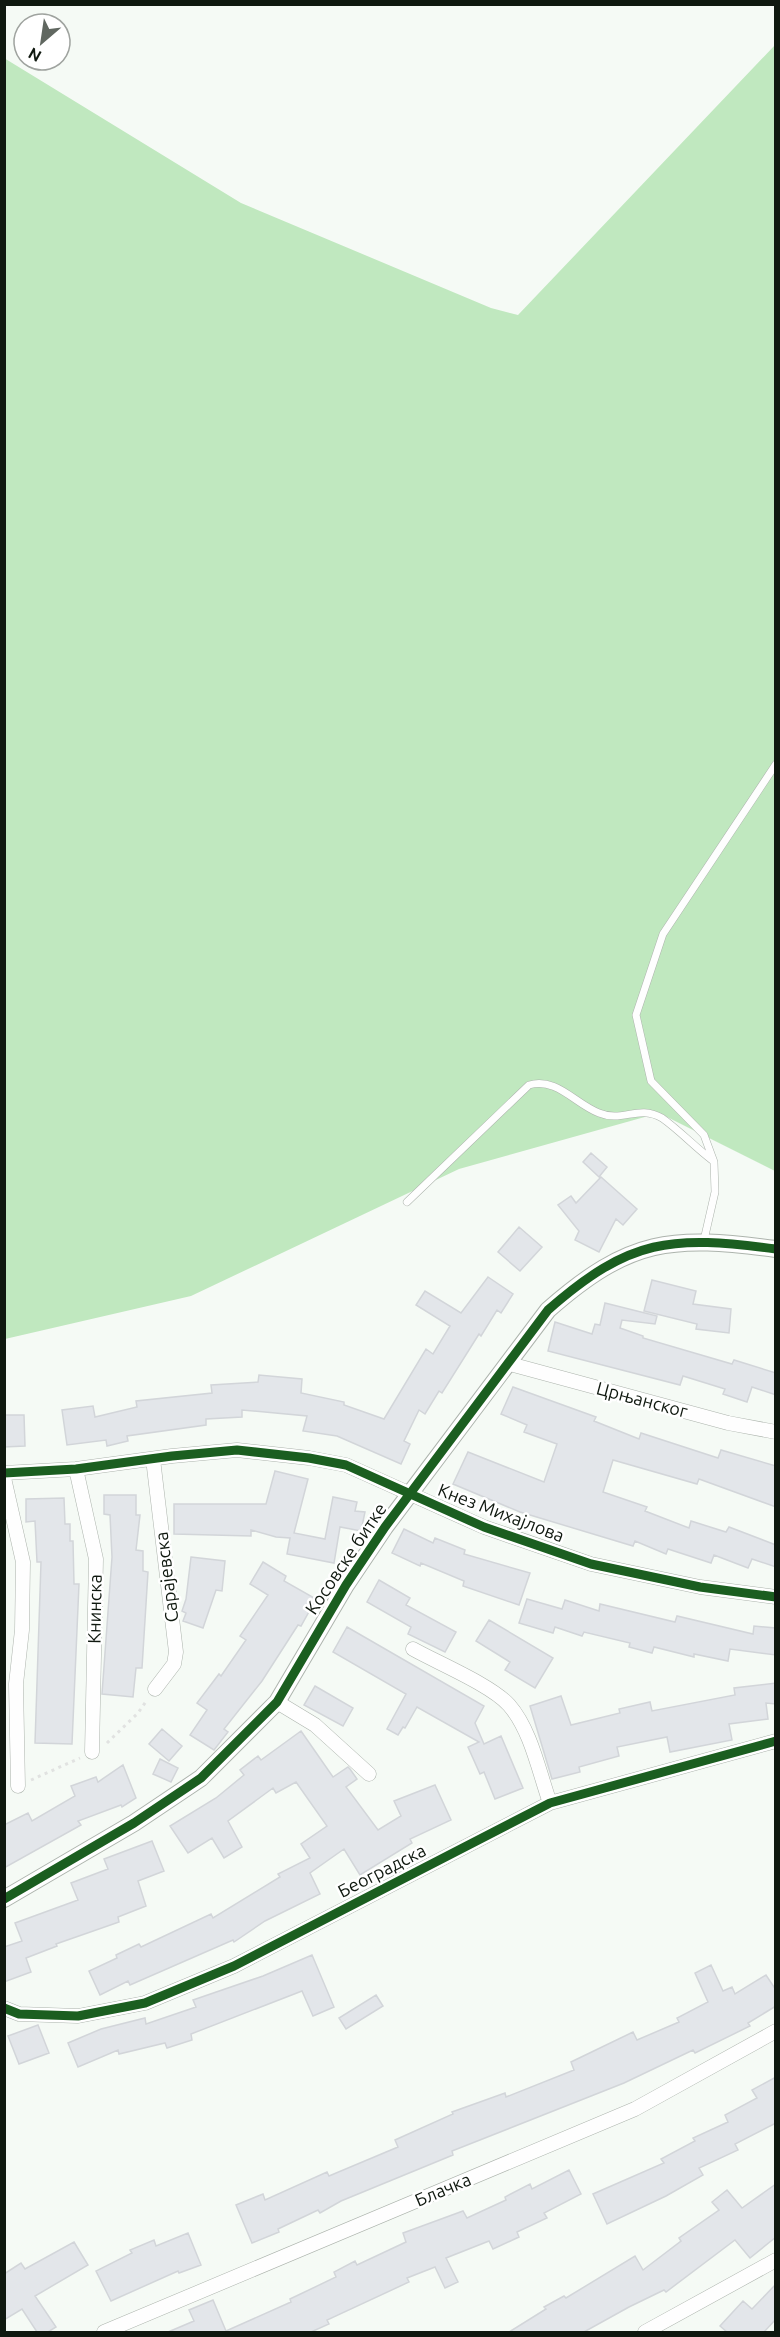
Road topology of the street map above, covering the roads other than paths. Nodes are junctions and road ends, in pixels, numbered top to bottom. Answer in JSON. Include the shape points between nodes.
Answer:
{"nodes":[{"id":1,"x":776,"y":764,"type":"edge"},
{"id":2,"x":714,"y":1162,"type":"junction"},
{"id":3,"x":407,"y":1202,"type":"dead end"},
{"id":4,"x":704,"y":1240,"type":"junction"},
{"id":5,"x":776,"y":1249,"type":"edge"},
{"id":6,"x":510,"y":1364,"type":"junction"},
{"id":7,"x":776,"y":1432,"type":"edge"},
{"id":8,"x":153,"y":1460,"type":"junction"},
{"id":9,"x":76,"y":1469,"type":"junction"},
{"id":10,"x":4,"y":1473,"type":"edge"},
{"id":11,"x":4,"y":1478,"type":"edge"},
{"id":12,"x":410,"y":1495,"type":"junction"},
{"id":13,"x":776,"y":1597,"type":"edge"},
{"id":14,"x":413,"y":1649,"type":"dead end"},
{"id":15,"x":155,"y":1689,"type":"dead end"},
{"id":16,"x":277,"y":1702,"type":"junction"},
{"id":17,"x":776,"y":1741,"type":"edge"},
{"id":18,"x":92,"y":1752,"type":"dead end"},
{"id":19,"x":369,"y":1774,"type":"dead end"},
{"id":20,"x":18,"y":1786,"type":"dead end"},
{"id":21,"x":550,"y":1803,"type":"junction"},
{"id":22,"x":4,"y":1899,"type":"edge"},
{"id":23,"x":4,"y":2008,"type":"edge"},
{"id":24,"x":776,"y":2031,"type":"edge"},
{"id":25,"x":776,"y":2260,"type":"edge"},
{"id":26,"x":104,"y":2332,"type":"edge"},
{"id":27,"x":645,"y":2332,"type":"edge"}],
"edges":[{"from":1,"to":2,"type":"lane","via":[[663,934],[636,1015],[651,1081],[704,1135]]},
{"from":2,"to":3,"type":"lane","via":[[662,1118],[644,1110],[614,1117],[598,1113],[562,1090],[539,1082],[529,1085]]},
{"from":2,"to":4,"type":"lane","via":[[715,1192]]},
{"from":4,"to":5,"type":"street","name":"Косовске битке"},
{"from":4,"to":6,"type":"street","name":"Косовске битке","via":[[664,1244],[623,1256],[581,1281],[548,1310]]},
{"from":6,"to":7,"type":"street","name":"Црњанског"},
{"from":6,"to":12,"type":"street","name":"Косовске битке"},
{"from":8,"to":9,"type":"street","name":"Кнез Михајлова"},
{"from":8,"to":12,"type":"street","name":"Кнез Михајлова","via":[[237,1450],[309,1458],[346,1466]]},
{"from":8,"to":15,"type":"street","name":"Сарајевска","via":[[176,1652],[174,1664]]},
{"from":9,"to":10,"type":"street","name":"Кнез Михајлова"},
{"from":9,"to":18,"type":"street","name":"Книнска","via":[[96,1559]]},
{"from":11,"to":20,"type":"street","via":[[23,1562],[16,1684]]},
{"from":12,"to":13,"type":"street","name":"Кнез Михајлова","via":[[484,1527],[591,1564],[700,1587]]},
{"from":12,"to":16,"type":"street","name":"Косовске битке","via":[[346,1585]]},
{"from":14,"to":21,"type":"street","via":[[508,1705],[524,1729]]},
{"from":16,"to":19,"type":"street","via":[[315,1725]]},
{"from":16,"to":22,"type":"street","name":"Косовске битке","via":[[201,1778],[134,1823]]},
{"from":17,"to":21,"type":"street","name":"Београдска"},
{"from":21,"to":23,"type":"street","name":"Београдска","via":[[234,1966],[145,2003],[78,2016],[19,2014]]},
{"from":24,"to":26,"type":"street","name":"Блачка","via":[[635,2109]]},
{"from":25,"to":27,"type":"street"}]}
